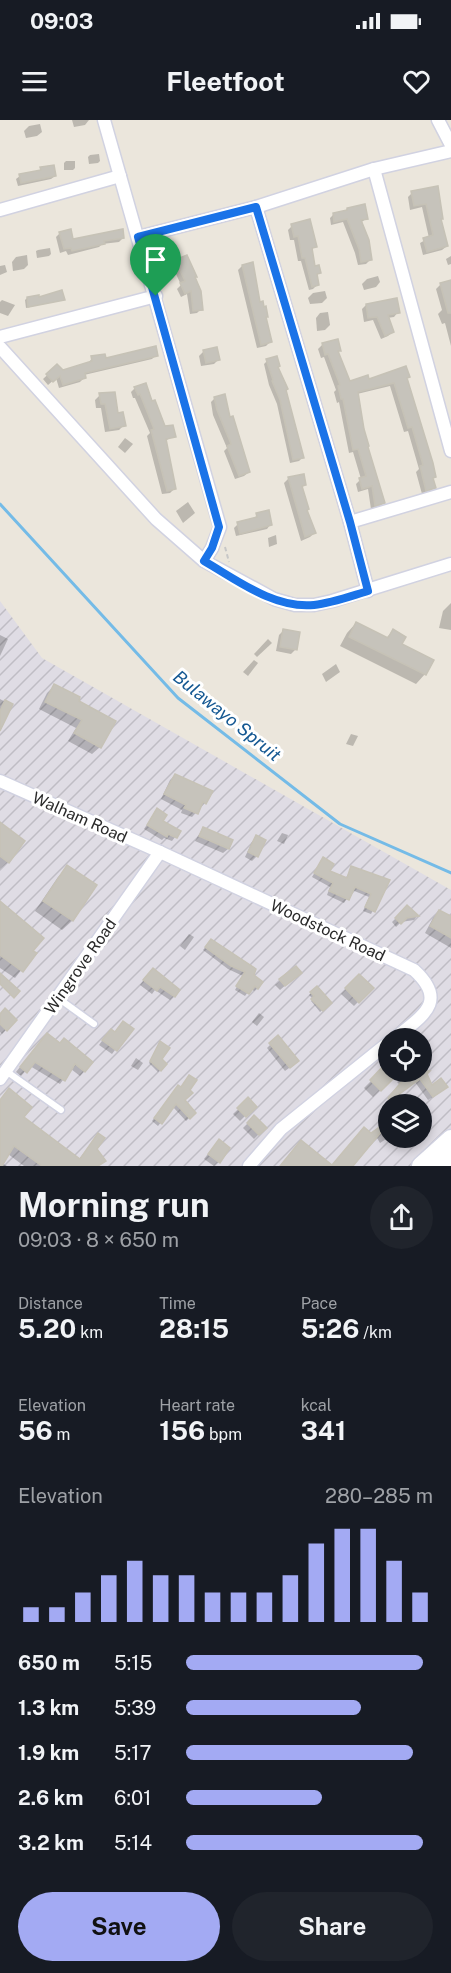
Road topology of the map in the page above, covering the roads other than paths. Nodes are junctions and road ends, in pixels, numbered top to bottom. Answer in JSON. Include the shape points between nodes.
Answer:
{"nodes":[{"id":1,"x":104,"y":120,"type":"edge"},
{"id":2,"x":438,"y":120,"type":"edge"},
{"id":3,"x":451,"y":145,"type":"edge"},
{"id":4,"x":451,"y":151,"type":"edge"},
{"id":5,"x":374,"y":169,"type":"junction"},
{"id":6,"x":120,"y":176,"type":"junction"},
{"id":7,"x":256,"y":207,"type":"junction"},
{"id":8,"x":0,"y":210,"type":"edge"},
{"id":9,"x":138,"y":237,"type":"junction"},
{"id":10,"x":156,"y":296,"type":"junction"},
{"id":11,"x":0,"y":337,"type":"edge"},
{"id":12,"x":0,"y":347,"type":"edge"},
{"id":13,"x":451,"y":451,"type":"edge"},
{"id":14,"x":451,"y":492,"type":"edge"},
{"id":15,"x":350,"y":522,"type":"junction"},
{"id":16,"x":204,"y":561,"type":"junction"},
{"id":17,"x":451,"y":564,"type":"edge"},
{"id":18,"x":368,"y":591,"type":"junction"},
{"id":19,"x":0,"y":781,"type":"edge"},
{"id":20,"x":160,"y":852,"type":"junction"},
{"id":21,"x":57,"y":998,"type":"junction"},
{"id":22,"x":94,"y":1024,"type":"dead end"},
{"id":23,"x":408,"y":1028,"type":"edge"},
{"id":24,"x":378,"y":1051,"type":"edge"},
{"id":25,"x":3,"y":1075,"type":"edge"},
{"id":26,"x":61,"y":1110,"type":"dead end"},
{"id":27,"x":451,"y":1139,"type":"edge"},
{"id":28,"x":451,"y":1158,"type":"edge"},
{"id":29,"x":249,"y":1166,"type":"edge"},
{"id":30,"x":421,"y":1166,"type":"edge"},
{"id":31,"x":442,"y":1166,"type":"edge"}],
"edges":[{"from":1,"to":6,"type":"street"},
{"from":2,"to":3,"type":"street"},
{"from":4,"to":5,"type":"street"},
{"from":5,"to":7,"type":"street"},
{"from":5,"to":13,"type":"street"},
{"from":6,"to":8,"type":"street"},
{"from":6,"to":9,"type":"street"},
{"from":7,"to":9,"type":"street"},
{"from":7,"to":15,"type":"street"},
{"from":9,"to":10,"type":"street"},
{"from":10,"to":11,"type":"street"},
{"from":10,"to":16,"type":"street","via":[[219,527]]},
{"from":12,"to":16,"type":"street","via":[[156,519]]},
{"from":14,"to":15,"type":"street"},
{"from":15,"to":18,"type":"street"},
{"from":16,"to":18,"type":"street","via":[[274,599],[294,604],[314,605]]},
{"from":17,"to":18,"type":"street"},
{"from":19,"to":20,"type":"street","name":"Walham Road"},
{"from":20,"to":21,"type":"street","name":"Wingrove Road"},
{"from":20,"to":23,"type":"street","name":"Woodstock Road","via":[[414,970],[426,981],[430,1007]]},
{"from":21,"to":22,"type":"lane"},
{"from":21,"to":25,"type":"street","name":"Wingrove Road"},
{"from":24,"to":29,"type":"street","via":[[281,1129]]},
{"from":25,"to":26,"type":"lane"},
{"from":27,"to":30,"type":"street"},
{"from":28,"to":31,"type":"street"}]}
